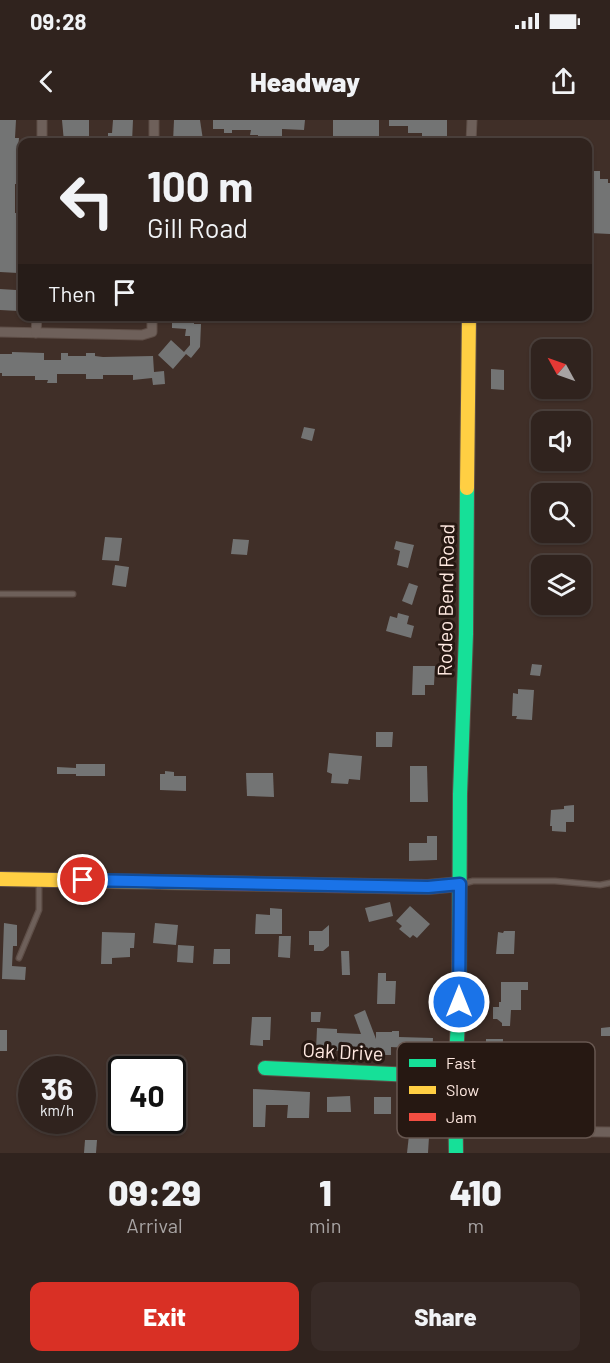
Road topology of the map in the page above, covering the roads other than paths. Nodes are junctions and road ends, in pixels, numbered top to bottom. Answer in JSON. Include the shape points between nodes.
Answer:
{"nodes":[{"id":1,"x":42,"y":120,"type":"edge"},
{"id":2,"x":154,"y":120,"type":"edge"},
{"id":3,"x":472,"y":120,"type":"edge"},
{"id":4,"x":42,"y":138,"type":"edge"},
{"id":5,"x":154,"y":138,"type":"edge"},
{"id":6,"x":471,"y":138,"type":"edge"},
{"id":7,"x":37,"y":321,"type":"edge"},
{"id":8,"x":152,"y":321,"type":"edge"},
{"id":9,"x":469,"y":321,"type":"edge"},
{"id":10,"x":0,"y":332,"type":"edge"},
{"id":11,"x":36,"y":333,"type":"junction"},
{"id":12,"x":0,"y":594,"type":"edge"},
{"id":13,"x":74,"y":594,"type":"dead end"},
{"id":14,"x":0,"y":879,"type":"edge"},
{"id":15,"x":39,"y":880,"type":"junction"},
{"id":16,"x":610,"y":883,"type":"edge"},
{"id":17,"x":460,"y":884,"type":"junction"},
{"id":18,"x":19,"y":958,"type":"dead end"},
{"id":19,"x":457,"y":1042,"type":"edge"},
{"id":20,"x":265,"y":1068,"type":"dead end"},
{"id":21,"x":397,"y":1074,"type":"edge"},
{"id":22,"x":595,"y":1132,"type":"edge"},
{"id":23,"x":610,"y":1132,"type":"edge"},
{"id":24,"x":457,"y":1138,"type":"edge"},
{"id":25,"x":456,"y":1153,"type":"edge"}],
"edges":[{"from":1,"to":4,"type":"street"},
{"from":2,"to":5,"type":"street"},
{"from":3,"to":6,"type":"street"},
{"from":7,"to":11,"type":"street"},
{"from":8,"to":11,"type":"street","via":[[152,332],[142,334]]},
{"from":9,"to":17,"type":"street","name":"Rodeo Bend Road"},
{"from":10,"to":11,"type":"street"},
{"from":12,"to":13,"type":"lane"},
{"from":14,"to":15,"type":"street"},
{"from":15,"to":17,"type":"street","via":[[428,887]]},
{"from":15,"to":18,"type":"lane","via":[[39,910]]},
{"from":16,"to":17,"type":"lane"},
{"from":17,"to":19,"type":"street","name":"Rodeo Bend Road"},
{"from":20,"to":21,"type":"street","name":"Oak Drive"},
{"from":22,"to":23,"type":"street"},
{"from":24,"to":25,"type":"street","name":"Rodeo Bend Road"}]}
